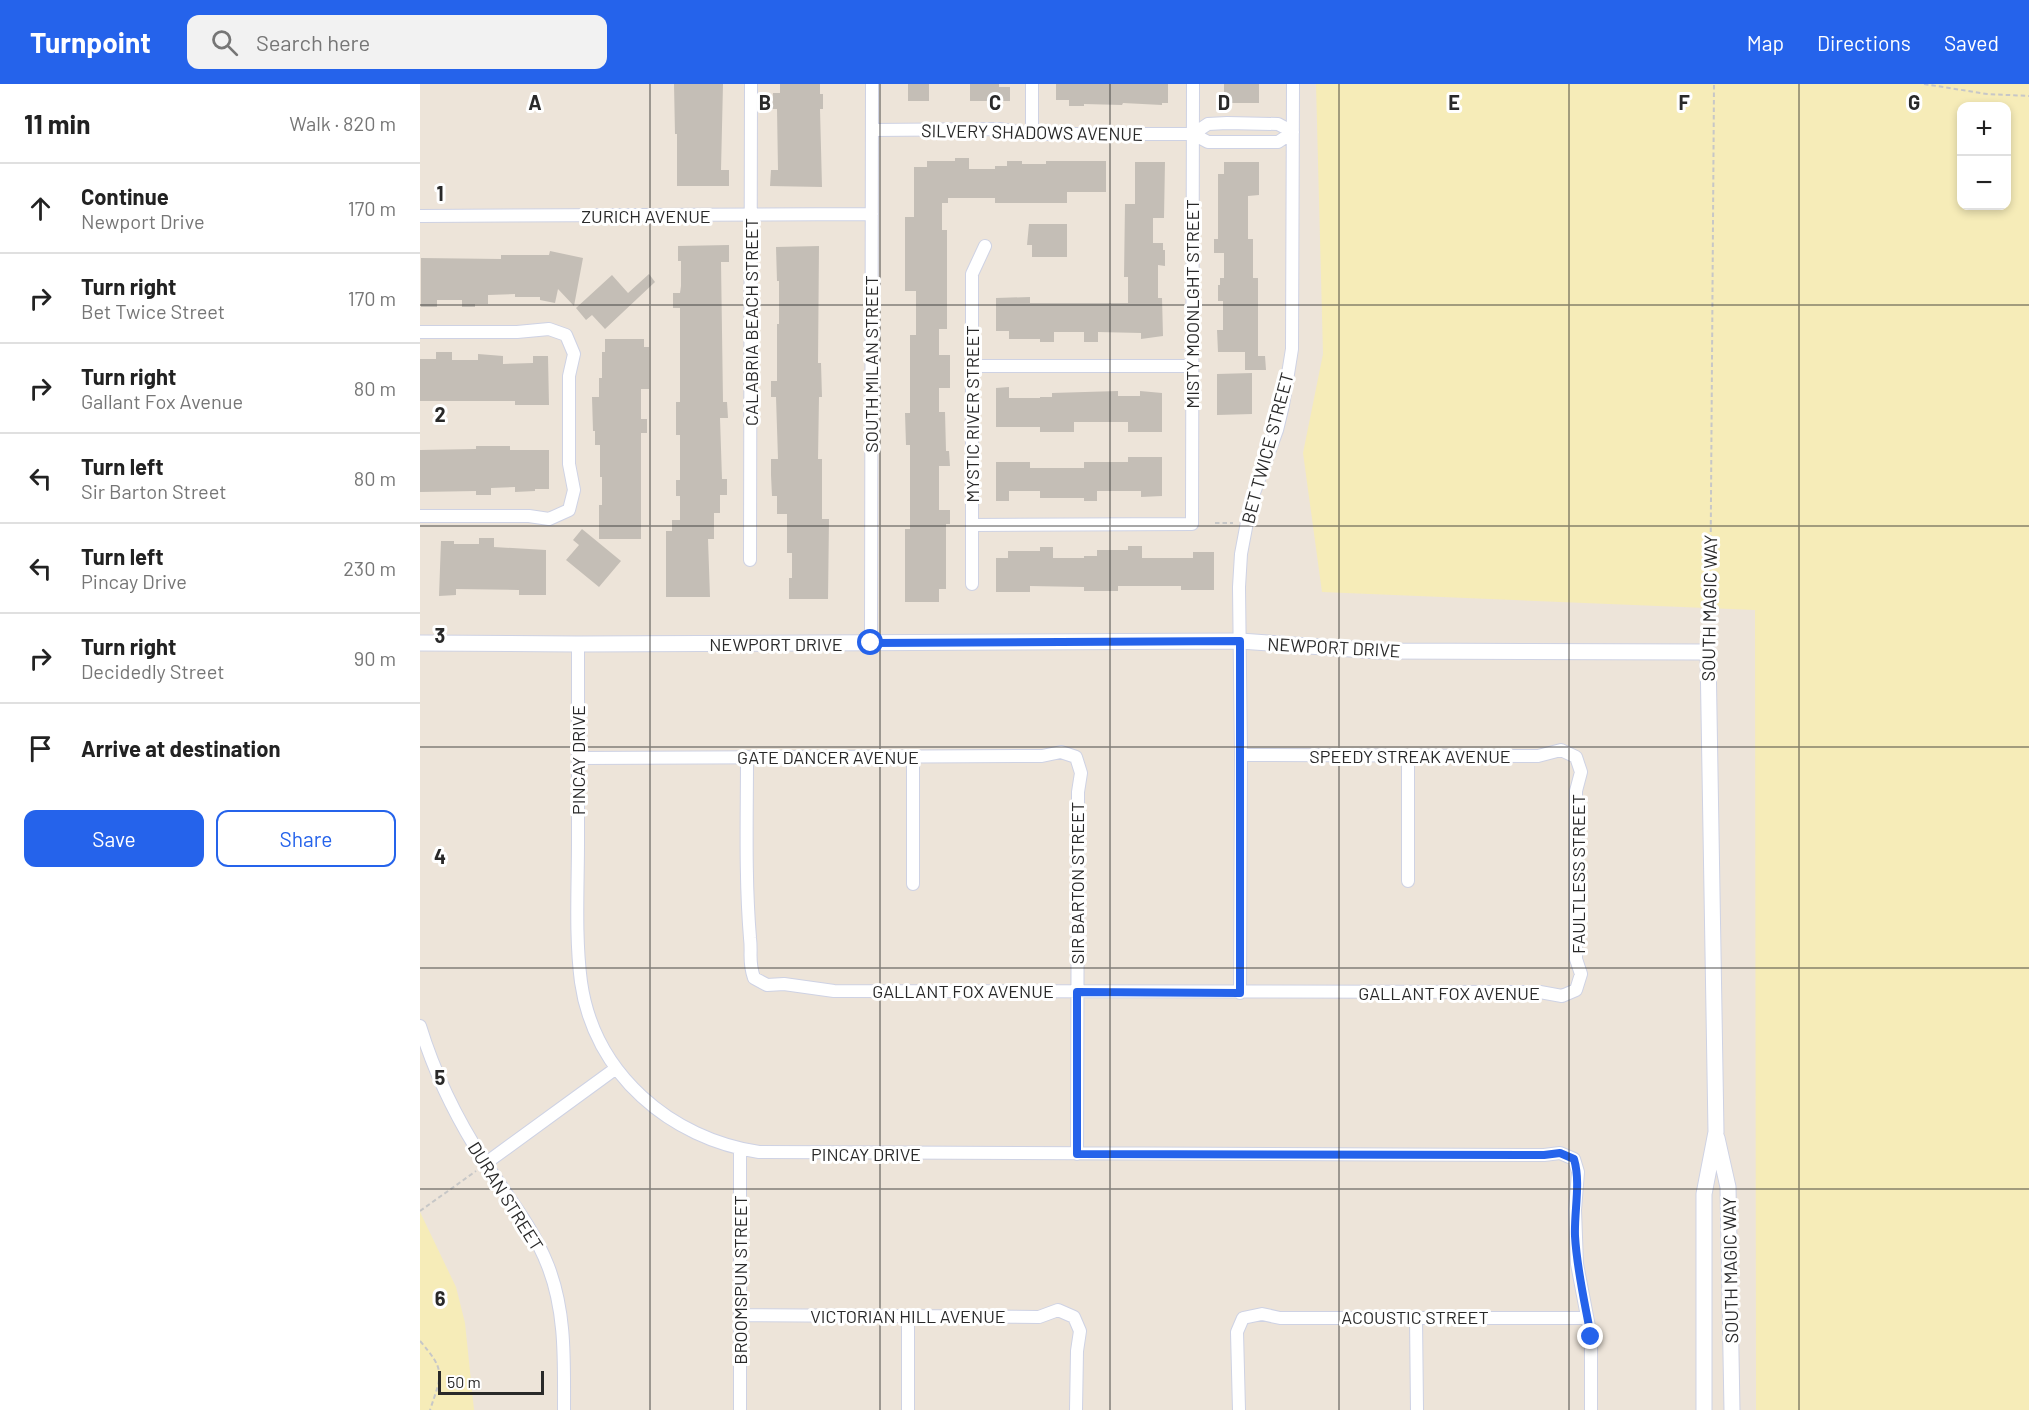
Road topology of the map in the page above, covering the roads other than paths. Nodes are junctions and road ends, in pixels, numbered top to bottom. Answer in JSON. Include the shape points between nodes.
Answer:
{"nodes":[{"id":1,"x":751,"y":84,"type":"edge"},
{"id":2,"x":872,"y":84,"type":"edge"},
{"id":3,"x":1032,"y":84,"type":"edge"},
{"id":4,"x":1193,"y":84,"type":"edge"},
{"id":5,"x":1293,"y":84,"type":"edge"},
{"id":6,"x":872,"y":130,"type":"junction"},
{"id":7,"x":1293,"y":132,"type":"junction"},
{"id":8,"x":1032,"y":134,"type":"junction"},
{"id":9,"x":1193,"y":134,"type":"junction"},
{"id":10,"x":872,"y":214,"type":"junction"},
{"id":11,"x":420,"y":216,"type":"edge"},
{"id":12,"x":751,"y":216,"type":"junction"},
{"id":13,"x":985,"y":246,"type":"dead end"},
{"id":14,"x":420,"y":332,"type":"edge"},
{"id":15,"x":972,"y":366,"type":"junction"},
{"id":16,"x":1192,"y":366,"type":"junction"},
{"id":17,"x":420,"y":516,"type":"edge"},
{"id":18,"x":972,"y":525,"type":"junction"},
{"id":19,"x":750,"y":560,"type":"dead end"},
{"id":20,"x":972,"y":584,"type":"dead end"},
{"id":21,"x":1240,"y":641,"type":"junction"},
{"id":22,"x":420,"y":643,"type":"edge"},
{"id":23,"x":871,"y":643,"type":"junction"},
{"id":24,"x":578,"y":644,"type":"junction"},
{"id":25,"x":1708,"y":652,"type":"joint"},
{"id":26,"x":1241,"y":755,"type":"junction"},
{"id":27,"x":1408,"y":756,"type":"junction"},
{"id":28,"x":747,"y":757,"type":"junction"},
{"id":29,"x":913,"y":757,"type":"junction"},
{"id":30,"x":1076,"y":757,"type":"joint"},
{"id":31,"x":1576,"y":757,"type":"joint"},
{"id":32,"x":578,"y":758,"type":"junction"},
{"id":33,"x":1408,"y":881,"type":"dead end"},
{"id":34,"x":913,"y":884,"type":"dead end"},
{"id":35,"x":1576,"y":990,"type":"joint"},
{"id":36,"x":1077,"y":992,"type":"junction"},
{"id":37,"x":1240,"y":993,"type":"junction"},
{"id":38,"x":420,"y":1026,"type":"edge"},
{"id":39,"x":615,"y":1069,"type":"junction"},
{"id":40,"x":1716,"y":1132,"type":"junction"},
{"id":41,"x":740,"y":1150,"type":"junction"},
{"id":42,"x":1077,"y":1154,"type":"junction"},
{"id":43,"x":486,"y":1163,"type":"junction"},
{"id":44,"x":740,"y":1315,"type":"junction"},
{"id":45,"x":908,"y":1317,"type":"junction"},
{"id":46,"x":1416,"y":1317,"type":"junction"},
{"id":47,"x":1587,"y":1317,"type":"junction"},
{"id":48,"x":564,"y":1410,"type":"edge"},
{"id":49,"x":740,"y":1410,"type":"edge"},
{"id":50,"x":908,"y":1410,"type":"edge"},
{"id":51,"x":1076,"y":1410,"type":"edge"},
{"id":52,"x":1239,"y":1410,"type":"edge"},
{"id":53,"x":1417,"y":1410,"type":"edge"},
{"id":54,"x":1591,"y":1410,"type":"edge"},
{"id":55,"x":1704,"y":1410,"type":"edge"},
{"id":56,"x":1732,"y":1410,"type":"edge"}],
"edges":[{"from":1,"to":12,"type":"street","name":"CALABRIA BEACH STREET"},
{"from":2,"to":6,"type":"street","name":"SOUTH MILAN STREET"},
{"from":3,"to":8,"type":"street"},
{"from":4,"to":9,"type":"street","name":"MISTY MOONLGHT STREET"},
{"from":5,"to":7,"type":"street","name":"BET TWICE STREET"},
{"from":6,"to":8,"type":"street","name":"SILVERY SHADOWS AVENUE","via":[[999,129]]},
{"from":6,"to":10,"type":"street","name":"SOUTH MILAN STREET"},
{"from":7,"to":9,"type":"street","name":"SILVERY SHADOWS AVENUE","via":[[1278,142],[1208,142]]},
{"from":7,"to":9,"type":"street","name":"SILVERY SHADOWS AVENUE","via":[[1278,124],[1227,123],[1208,124]]},
{"from":7,"to":21,"type":"street","name":"BET TWICE STREET","via":[[1292,349],[1277,430],[1245,526],[1239,587]]},
{"from":8,"to":9,"type":"street","name":"SILVERY SHADOWS AVENUE"},
{"from":9,"to":16,"type":"street","name":"MISTY MOONLGHT STREET"},
{"from":10,"to":12,"type":"street","name":"ZURICH AVENUE"},
{"from":10,"to":23,"type":"street","name":"SOUTH MILAN STREET"},
{"from":11,"to":12,"type":"street","name":"ZURICH AVENUE"},
{"from":12,"to":19,"type":"street","name":"CALABRIA BEACH STREET"},
{"from":13,"to":15,"type":"street","name":"MYSTIC RIVER STREET","via":[[972,274]]},
{"from":14,"to":17,"type":"street","via":[[549,329],[566,335],[574,354],[569,376],[569,464],[574,490],[569,510],[549,519]]},
{"from":15,"to":16,"type":"street"},
{"from":15,"to":18,"type":"street","name":"MYSTIC RIVER STREET"},
{"from":16,"to":18,"type":"street","name":"MISTY MOONLGHT STREET","via":[[1192,524]]},
{"from":18,"to":20,"type":"street","name":"MYSTIC RIVER STREET"},
{"from":21,"to":23,"type":"street","name":"NEWPORT DRIVE"},
{"from":21,"to":25,"type":"street","name":"NEWPORT DRIVE","via":[[1378,651]]},
{"from":21,"to":26,"type":"street","name":"BET TWICE STREET"},
{"from":22,"to":24,"type":"street","name":"NEWPORT DRIVE"},
{"from":23,"to":24,"type":"street","name":"NEWPORT DRIVE"},
{"from":24,"to":32,"type":"street","name":"PINCAY DRIVE"},
{"from":25,"to":40,"type":"street","name":"SOUTH MAGIC WAY"},
{"from":26,"to":27,"type":"street","name":"SPEEDY STREAK AVENUE"},
{"from":26,"to":37,"type":"street","name":"BET TWICE STREET"},
{"from":27,"to":31,"type":"street","name":"SPEEDY STREAK AVENUE","via":[[1538,756],[1561,750]]},
{"from":27,"to":33,"type":"street"},
{"from":28,"to":29,"type":"street","name":"GATE DANCER AVENUE"},
{"from":28,"to":32,"type":"street","name":"GATE DANCER AVENUE"},
{"from":28,"to":36,"type":"street","name":"GALLANT FOX AVENUE","via":[[747,902],[749,963],[754,978],[767,985],[834,991]]},
{"from":29,"to":30,"type":"street","name":"GATE DANCER AVENUE","via":[[1042,756],[1060,752]]},
{"from":29,"to":34,"type":"street"},
{"from":30,"to":36,"type":"street","name":"SIR BARTON STREET","via":[[1081,773]]},
{"from":31,"to":35,"type":"street","name":"FAULTLESS STREET","via":[[1581,772],[1576,791],[1576,959],[1581,975]]},
{"from":32,"to":39,"type":"street","name":"PINCAY DRIVE","via":[[581,984],[593,1026]]},
{"from":35,"to":37,"type":"street","name":"GALLANT FOX AVENUE","via":[[1562,996],[1540,992]]},
{"from":36,"to":37,"type":"street","name":"GALLANT FOX AVENUE"},
{"from":36,"to":42,"type":"street","name":"SIR BARTON STREET"},
{"from":38,"to":43,"type":"street","name":"DURAN STREET","via":[[450,1104]]},
{"from":39,"to":41,"type":"street","name":"PINCAY DRIVE","via":[[659,1112],[712,1142]]},
{"from":39,"to":43,"type":"street"},
{"from":40,"to":55,"type":"street","name":"SOUTH MAGIC WAY","via":[[1704,1194]]},
{"from":40,"to":56,"type":"street","name":"SOUTH MAGIC WAY","via":[[1728,1187]]},
{"from":41,"to":42,"type":"street","name":"PINCAY DRIVE","via":[[793,1154]]},
{"from":41,"to":44,"type":"street","name":"BROOMSPUN STREET"},
{"from":42,"to":47,"type":"street","name":"PINCAY DRIVE","via":[[1560,1153],[1574,1159],[1578,1172],[1575,1236]]},
{"from":43,"to":48,"type":"street","name":"DURAN STREET","via":[[531,1228],[549,1268],[564,1341]]},
{"from":44,"to":45,"type":"street","name":"VICTORIAN HILL AVENUE"},
{"from":44,"to":49,"type":"street","name":"BROOMSPUN STREET"},
{"from":45,"to":50,"type":"street"},
{"from":45,"to":51,"type":"street","name":"VICTORIAN HILL AVENUE","via":[[1039,1317],[1058,1310],[1074,1317],[1080,1331]]},
{"from":46,"to":47,"type":"street","name":"ACOUSTIC STREET"},
{"from":46,"to":52,"type":"street","name":"ACOUSTIC STREET","via":[[1280,1318],[1262,1314],[1243,1318],[1237,1332]]},
{"from":46,"to":53,"type":"street"},
{"from":47,"to":54,"type":"street","via":[[1591,1337]]}]}
